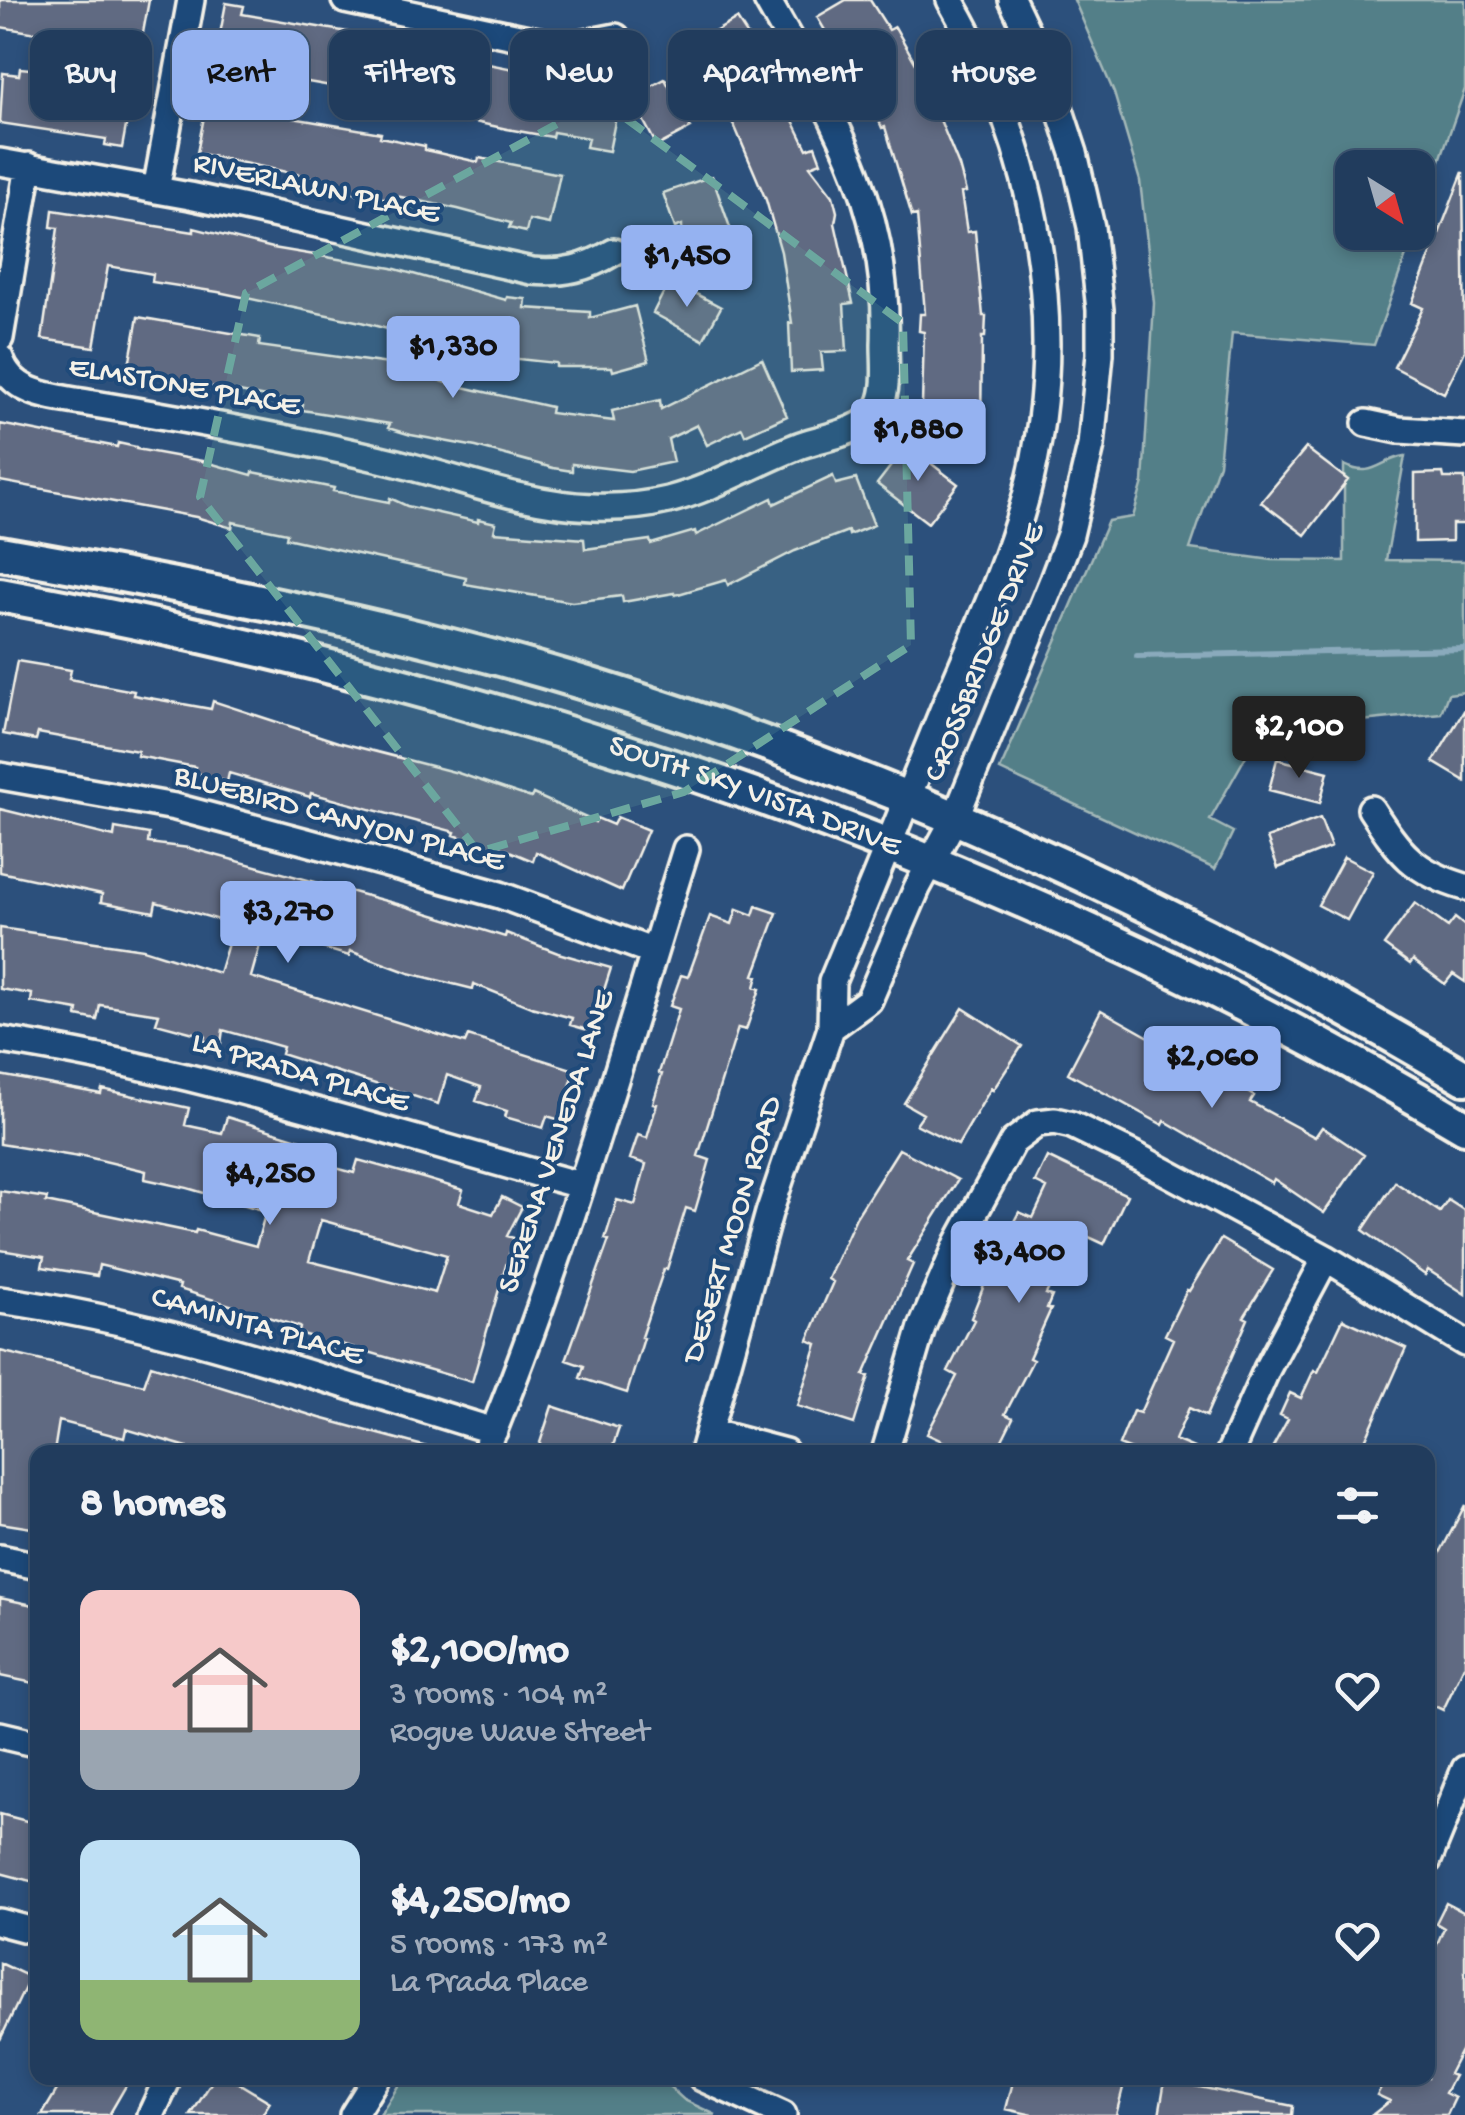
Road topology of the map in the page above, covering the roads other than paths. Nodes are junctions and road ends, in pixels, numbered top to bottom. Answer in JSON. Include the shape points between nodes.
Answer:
{"nodes":[{"id":1,"x":190,"y":0,"type":"edge"},
{"id":2,"x":346,"y":0,"type":"edge"},
{"id":3,"x":767,"y":0,"type":"edge"},
{"id":4,"x":950,"y":0,"type":"edge"},
{"id":5,"x":1012,"y":0,"type":"edge"},
{"id":6,"x":510,"y":34,"type":"edge"},
{"id":7,"x":0,"y":162,"type":"edge"},
{"id":8,"x":29,"y":166,"type":"junction"},
{"id":9,"x":156,"y":190,"type":"junction"},
{"id":10,"x":614,"y":252,"type":"dead end"},
{"id":11,"x":0,"y":338,"type":"edge"},
{"id":12,"x":4,"y":366,"type":"edge"},
{"id":13,"x":1366,"y":423,"type":"dead end"},
{"id":14,"x":1465,"y":434,"type":"edge"},
{"id":15,"x":0,"y":554,"type":"edge"},
{"id":16,"x":0,"y":595,"type":"edge"},
{"id":17,"x":0,"y":776,"type":"edge"},
{"id":18,"x":908,"y":798,"type":"junction"},
{"id":19,"x":1371,"y":808,"type":"dead end"},
{"id":20,"x":956,"y":816,"type":"junction"},
{"id":21,"x":889,"y":845,"type":"junction"},
{"id":22,"x":686,"y":849,"type":"dead end"},
{"id":23,"x":930,"y":860,"type":"junction"},
{"id":24,"x":1465,"y":887,"type":"edge"},
{"id":25,"x":654,"y":952,"type":"junction"},
{"id":26,"x":831,"y":1028,"type":"junction"},
{"id":27,"x":0,"y":1040,"type":"edge"},
{"id":28,"x":1465,"y":1078,"type":"edge"},
{"id":29,"x":1465,"y":1127,"type":"edge"},
{"id":30,"x":580,"y":1185,"type":"junction"},
{"id":31,"x":1326,"y":1258,"type":"junction"},
{"id":32,"x":0,"y":1300,"type":"edge"},
{"id":33,"x":1465,"y":1342,"type":"edge"},
{"id":34,"x":489,"y":1442,"type":"edge"},
{"id":35,"x":706,"y":1442,"type":"edge"},
{"id":36,"x":887,"y":1445,"type":"edge"},
{"id":37,"x":1233,"y":1445,"type":"edge"},
{"id":38,"x":0,"y":1558,"type":"edge"},
{"id":39,"x":30,"y":1564,"type":"edge"},
{"id":40,"x":0,"y":1735,"type":"edge"},
{"id":41,"x":30,"y":1742,"type":"edge"},
{"id":42,"x":1465,"y":1770,"type":"edge"},
{"id":43,"x":1435,"y":1843,"type":"edge"},
{"id":44,"x":0,"y":1922,"type":"edge"},
{"id":45,"x":30,"y":1930,"type":"edge"},
{"id":46,"x":165,"y":2085,"type":"edge"},
{"id":47,"x":372,"y":2085,"type":"edge"},
{"id":48,"x":717,"y":2085,"type":"edge"},
{"id":49,"x":151,"y":2115,"type":"edge"},
{"id":50,"x":353,"y":2115,"type":"edge"},
{"id":51,"x":783,"y":2115,"type":"edge"}],
"edges":[{"from":1,"to":9,"type":"street"},
{"from":2,"to":6,"type":"street"},
{"from":3,"to":12,"type":"street","name":"ELMSTONE PLACE","via":[[839,127],[871,218],[886,313],[884,393],[857,428],[690,493],[642,505],[588,507],[211,423],[39,395]]},
{"from":4,"to":18,"type":"street","name":"CROSSBRIDGE DRIVE","via":[[987,70],[1020,156],[1042,261],[1044,373],[1036,453],[1015,531]]},
{"from":5,"to":20,"type":"street","name":"CROSSBRIDGE DRIVE","via":[[1050,80],[1084,192],[1099,296],[1099,369],[1091,446],[1070,534]]},
{"from":7,"to":8,"type":"street","name":"RIVERLAWN PLACE"},
{"from":8,"to":9,"type":"street","name":"RIVERLAWN PLACE"},
{"from":8,"to":11,"type":"street"},
{"from":9,"to":10,"type":"street","name":"RIVERLAWN PLACE","via":[[532,271],[580,268]]},
{"from":13,"to":14,"type":"street"},
{"from":15,"to":18,"type":"main road","name":"SOUTH SKY VISTA DRIVE","via":[[314,614],[506,660],[686,716]]},
{"from":16,"to":21,"type":"main road","name":"SOUTH SKY VISTA DRIVE","via":[[252,646],[484,706],[712,778]]},
{"from":17,"to":25,"type":"street","name":"BLUEBIRD CANYON PLACE","via":[[174,807],[307,842],[500,895]]},
{"from":18,"to":20,"type":"main road","name":"SOUTH SKY VISTA DRIVE"},
{"from":18,"to":21,"type":"street","name":"CROSSBRIDGE DRIVE"},
{"from":19,"to":24,"type":"street","via":[[1416,867]]},
{"from":20,"to":23,"type":"street","name":"CROSSBRIDGE DRIVE"},
{"from":20,"to":28,"type":"main road","name":"SOUTH SKY VISTA DRIVE","via":[[1184,923]]},
{"from":21,"to":23,"type":"main road","name":"SOUTH SKY VISTA DRIVE"},
{"from":21,"to":26,"type":"street","name":"DESERT MOON ROAD","via":[[832,982]]},
{"from":22,"to":25,"type":"street","name":"SERENA VENEDA LANE"},
{"from":23,"to":26,"type":"street","via":[[868,1000]]},
{"from":23,"to":29,"type":"main road","name":"SOUTH SKY VISTA DRIVE","via":[[1230,998]]},
{"from":25,"to":30,"type":"street","name":"SERENA VENEDA LANE"},
{"from":26,"to":35,"type":"street","name":"DESERT MOON ROAD","via":[[769,1213]]},
{"from":27,"to":30,"type":"street","name":"LA PRADA PLACE","via":[[204,1080]]},
{"from":30,"to":34,"type":"street","name":"SERENA VENEDA LANE"},
{"from":31,"to":33,"type":"street"},
{"from":31,"to":36,"type":"street","via":[[1072,1125],[1038,1123],[1012,1142],[958,1243],[922,1327]]},
{"from":31,"to":37,"type":"street"},
{"from":32,"to":34,"type":"street","name":"CAMINITA PLACE","via":[[195,1341]]},
{"from":38,"to":39,"type":"street"},
{"from":40,"to":41,"type":"street"},
{"from":42,"to":43,"type":"street"},
{"from":44,"to":45,"type":"street"},
{"from":46,"to":49,"type":"street"},
{"from":47,"to":50,"type":"street"},
{"from":48,"to":51,"type":"street"}]}
